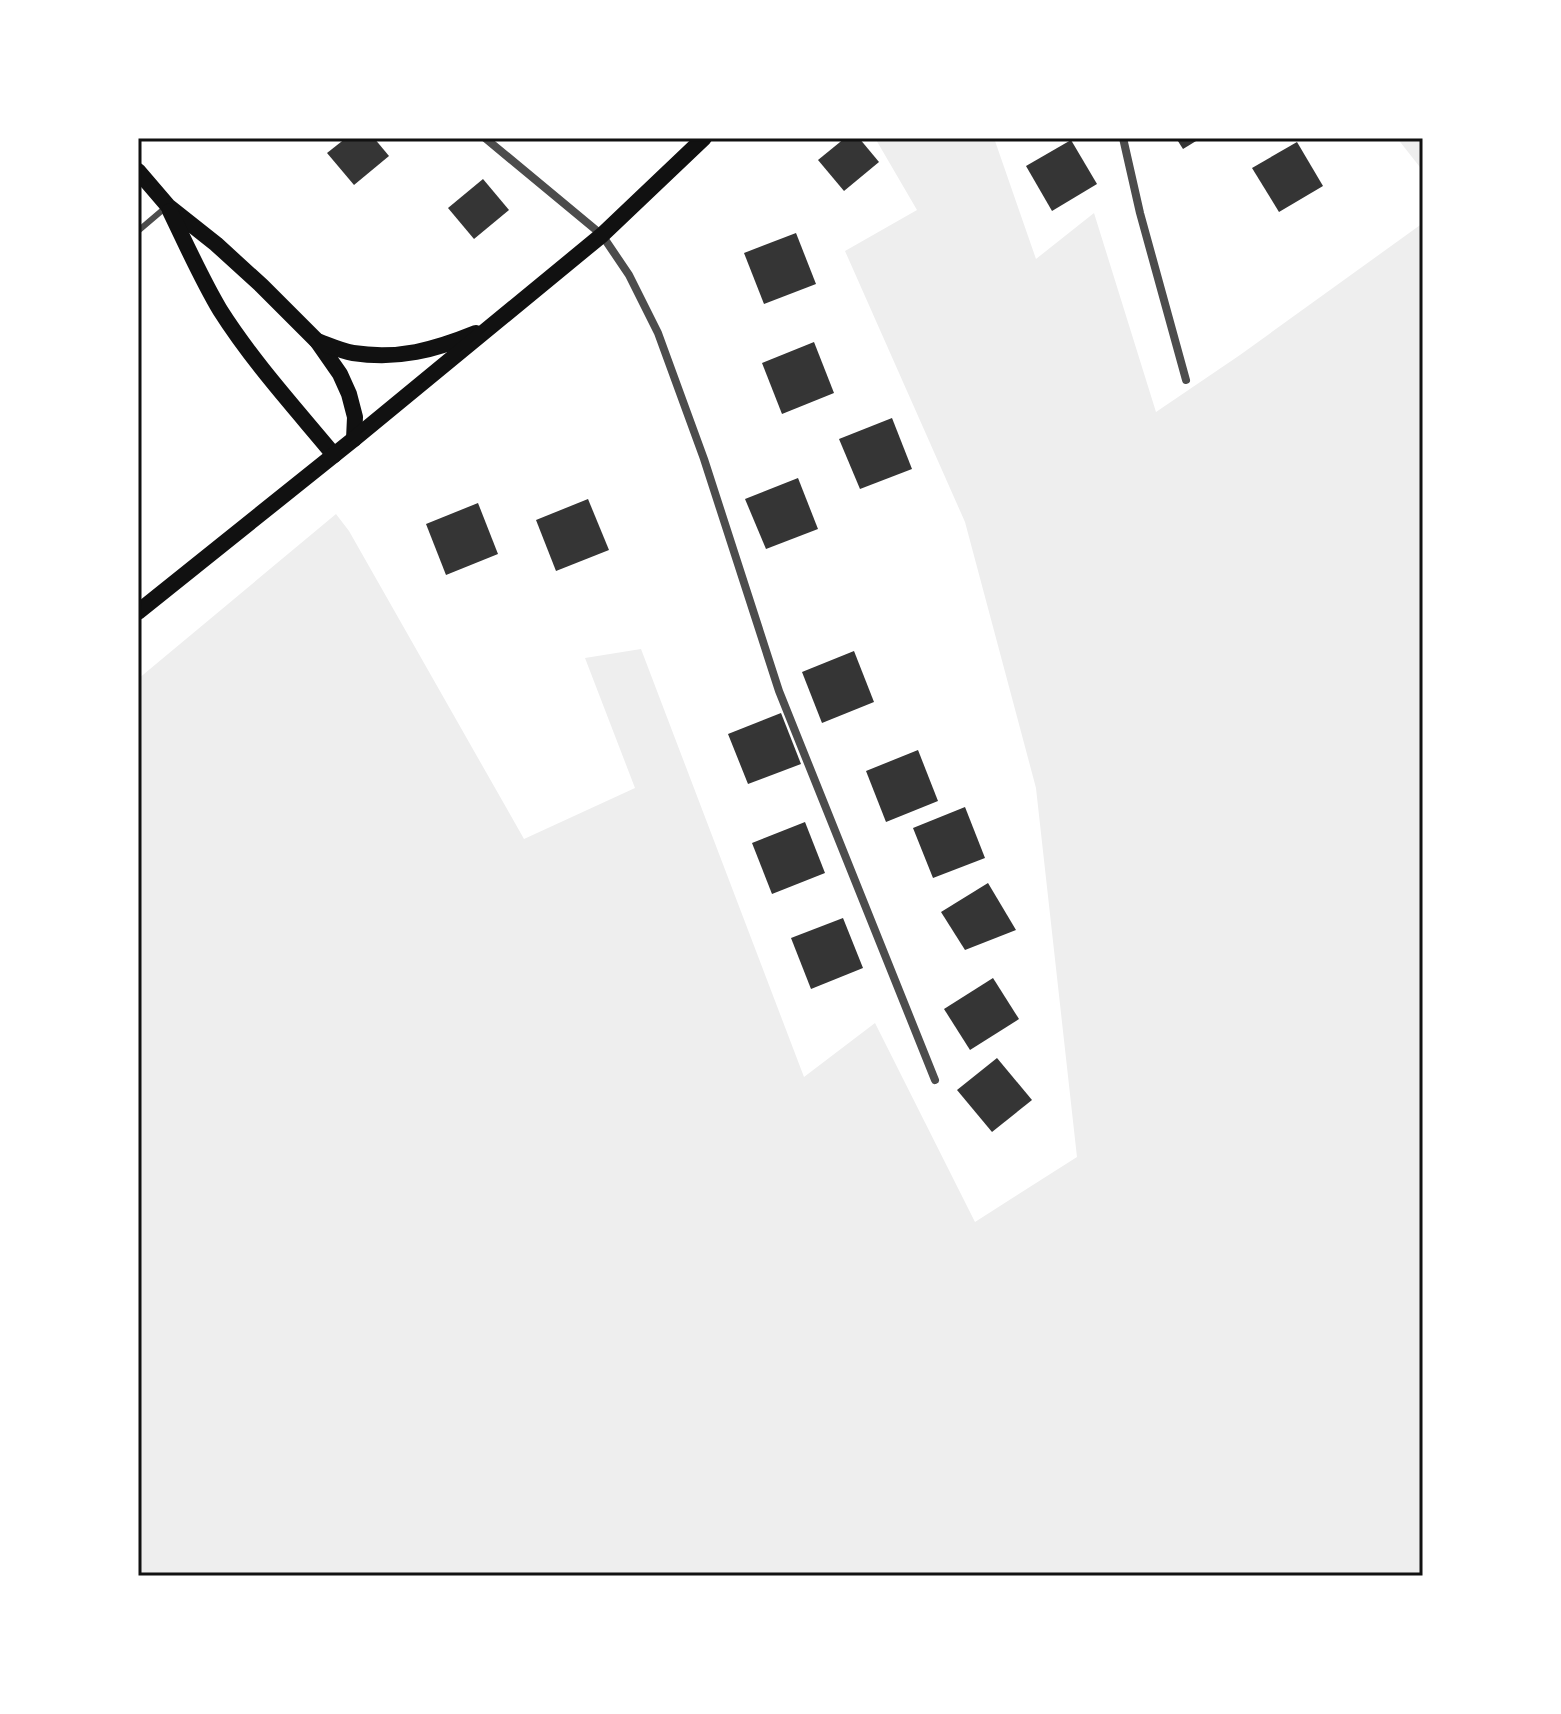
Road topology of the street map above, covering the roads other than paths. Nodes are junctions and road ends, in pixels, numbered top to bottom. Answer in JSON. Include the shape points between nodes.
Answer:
{"nodes":[{"id":1,"x":485,"y":138,"type":"edge"},
{"id":2,"x":704,"y":138,"type":"edge"},
{"id":3,"x":1123,"y":138,"type":"edge"},
{"id":4,"x":138,"y":171,"type":"edge"},
{"id":5,"x":168,"y":206,"type":"junction"},
{"id":6,"x":138,"y":231,"type":"edge"},
{"id":7,"x":602,"y":235,"type":"junction"},
{"id":8,"x":489,"y":329,"type":"junction"},
{"id":9,"x":317,"y":341,"type":"junction"},
{"id":10,"x":1186,"y":380,"type":"dead end"},
{"id":11,"x":354,"y":439,"type":"junction"},
{"id":12,"x":334,"y":455,"type":"junction"},
{"id":13,"x":138,"y":612,"type":"edge"},
{"id":14,"x":935,"y":1080,"type":"dead end"}],
"edges":[{"from":1,"to":7,"type":"street"},
{"from":2,"to":7,"type":"main road"},
{"from":3,"to":10,"type":"street"},
{"from":4,"to":5,"type":"main road"},
{"from":5,"to":6,"type":"lane"},
{"from":5,"to":9,"type":"main road","via":[[216,244]]},
{"from":5,"to":12,"type":"main road","via":[[221,310]]},
{"from":7,"to":8,"type":"main road"},
{"from":7,"to":14,"type":"street","via":[[658,333],[779,691]]},
{"from":8,"to":9,"type":"main road","via":[[418,353],[350,352]]},
{"from":8,"to":11,"type":"main road"},
{"from":9,"to":11,"type":"main road","via":[[349,394]]},
{"from":11,"to":12,"type":"main road"},
{"from":12,"to":13,"type":"main road"}]}
